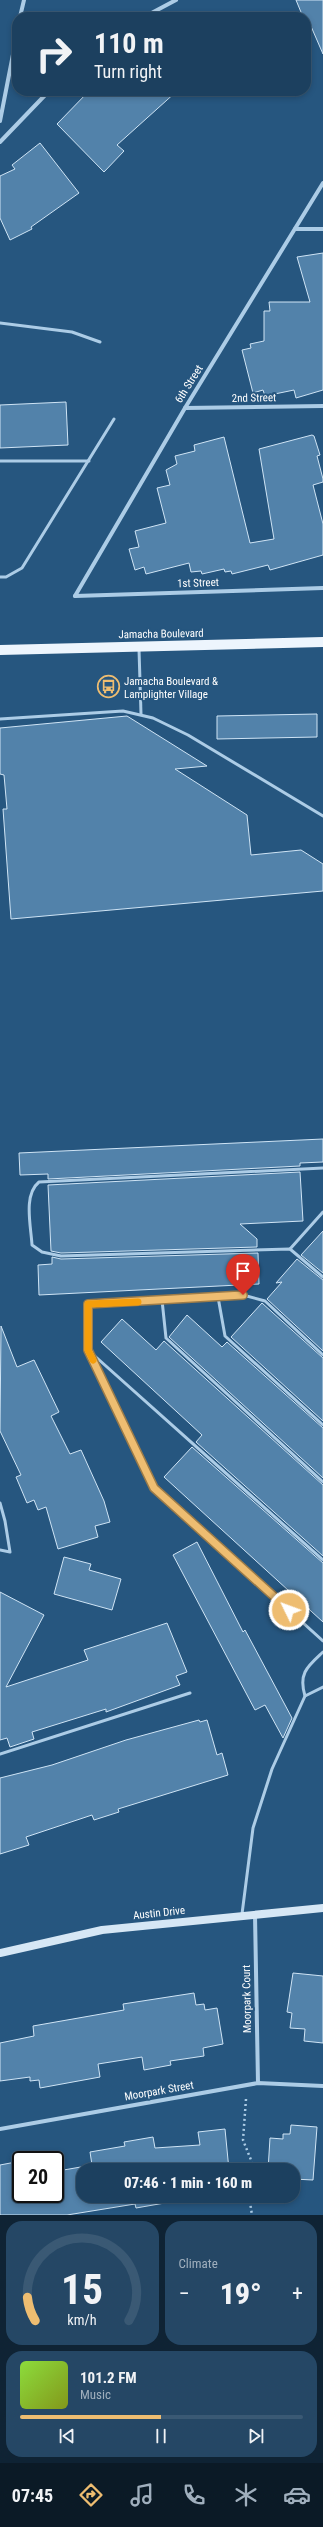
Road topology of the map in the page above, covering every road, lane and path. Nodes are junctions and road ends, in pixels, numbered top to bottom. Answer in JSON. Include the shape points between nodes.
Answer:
{"nodes":[{"id":1,"x":24,"y":0,"type":"edge"},
{"id":2,"x":176,"y":0,"type":"edge"},
{"id":3,"x":21,"y":12,"type":"edge"},
{"id":4,"x":153,"y":12,"type":"edge"},
{"id":5,"x":12,"y":60,"type":"edge"},
{"id":6,"x":44,"y":96,"type":"edge"},
{"id":7,"x":0,"y":121,"type":"edge"},
{"id":8,"x":0,"y":142,"type":"edge"},
{"id":9,"x":323,"y":183,"type":"edge"},
{"id":10,"x":295,"y":229,"type":"junction"},
{"id":11,"x":323,"y":229,"type":"edge"},
{"id":12,"x":0,"y":323,"type":"edge"},
{"id":13,"x":100,"y":342,"type":"dead end"},
{"id":14,"x":323,"y":406,"type":"edge"},
{"id":15,"x":185,"y":408,"type":"junction"},
{"id":16,"x":114,"y":419,"type":"dead end"},
{"id":17,"x":0,"y":461,"type":"edge"},
{"id":18,"x":89,"y":461,"type":"junction"},
{"id":19,"x":0,"y":577,"type":"edge"},
{"id":20,"x":323,"y":588,"type":"edge"},
{"id":21,"x":74,"y":596,"type":"joint"},
{"id":22,"x":323,"y":642,"type":"edge"},
{"id":23,"x":139,"y":647,"type":"junction"},
{"id":24,"x":0,"y":650,"type":"edge"},
{"id":25,"x":141,"y":714,"type":"junction"},
{"id":26,"x":0,"y":719,"type":"edge"},
{"id":27,"x":323,"y":816,"type":"edge"},
{"id":28,"x":323,"y":1168,"type":"edge"},
{"id":29,"x":323,"y":1212,"type":"edge"},
{"id":30,"x":290,"y":1249,"type":"junction"},
{"id":31,"x":323,"y":1277,"type":"edge"},
{"id":32,"x":218,"y":1297,"type":"junction"},
{"id":33,"x":162,"y":1300,"type":"junction"},
{"id":34,"x":88,"y":1350,"type":"junction"},
{"id":35,"x":323,"y":1355,"type":"edge"},
{"id":36,"x":323,"y":1425,"type":"edge"},
{"id":37,"x":323,"y":1482,"type":"edge"},
{"id":38,"x":0,"y":1503,"type":"edge"},
{"id":39,"x":0,"y":1550,"type":"edge"},
{"id":40,"x":323,"y":1560,"type":"edge"},
{"id":41,"x":323,"y":1641,"type":"edge"},
{"id":42,"x":323,"y":1652,"type":"edge"},
{"id":43,"x":323,"y":1687,"type":"edge"},
{"id":44,"x":190,"y":1693,"type":"dead end"},
{"id":45,"x":305,"y":1696,"type":"junction"},
{"id":46,"x":0,"y":1754,"type":"edge"},
{"id":47,"x":323,"y":1908,"type":"edge"},
{"id":48,"x":255,"y":1915,"type":"junction"},
{"id":49,"x":242,"y":1916,"type":"junction"},
{"id":50,"x":0,"y":1952,"type":"edge"},
{"id":51,"x":258,"y":2083,"type":"junction"},
{"id":52,"x":247,"y":2084,"type":"junction"},
{"id":53,"x":323,"y":2086,"type":"edge"},
{"id":54,"x":0,"y":2129,"type":"edge"},
{"id":55,"x":252,"y":2163,"type":"edge"},
{"id":56,"x":250,"y":2203,"type":"edge"},
{"id":57,"x":252,"y":2215,"type":"edge"}],
"edges":[{"from":1,"to":3,"type":"street"},
{"from":2,"to":4,"type":"street"},
{"from":5,"to":7,"type":"street"},
{"from":6,"to":8,"type":"street"},
{"from":9,"to":10,"type":"street","name":"6th Street"},
{"from":10,"to":11,"type":"street"},
{"from":10,"to":15,"type":"street","name":"6th Street"},
{"from":12,"to":13,"type":"lane","via":[[72,332]]},
{"from":14,"to":15,"type":"street","name":"2nd Street"},
{"from":15,"to":21,"type":"street","name":"6th Street"},
{"from":16,"to":18,"type":"lane"},
{"from":17,"to":18,"type":"lane"},
{"from":18,"to":19,"type":"lane","via":[[22,568],[6,577]]},
{"from":20,"to":21,"type":"street","name":"1st Street"},
{"from":22,"to":23,"type":"main road","name":"Jamacha Boulevard"},
{"from":23,"to":24,"type":"main road","name":"Jamacha Boulevard"},
{"from":23,"to":25,"type":"lane"},
{"from":25,"to":26,"type":"lane","via":[[123,711]]},
{"from":25,"to":27,"type":"lane","via":[[188,735]]},
{"from":28,"to":30,"type":"lane","via":[[39,1182],[29,1200],[32,1245],[42,1252],[61,1256]]},
{"from":29,"to":30,"type":"lane"},
{"from":30,"to":31,"type":"lane"},
{"from":32,"to":33,"type":"lane"},
{"from":32,"to":35,"type":"lane","via":[[243,1295],[265,1301]]},
{"from":32,"to":36,"type":"lane","via":[[225,1336]]},
{"from":33,"to":34,"type":"lane","via":[[88,1304]]},
{"from":33,"to":37,"type":"lane","via":[[166,1338]]},
{"from":34,"to":40,"type":"lane"},
{"from":34,"to":41,"type":"lane","via":[[154,1488]]},
{"from":38,"to":39,"type":"lane","via":[[10,1552]]},
{"from":42,"to":45,"type":"lane","via":[[307,1667],[301,1683]]},
{"from":43,"to":45,"type":"lane"},
{"from":44,"to":46,"type":"lane"},
{"from":45,"to":49,"type":"lane","via":[[272,1769],[252,1828]]},
{"from":47,"to":48,"type":"main road","name":"Austin Drive"},
{"from":48,"to":49,"type":"main road","name":"Austin Drive"},
{"from":48,"to":51,"type":"street","name":"Moorpark Court"},
{"from":49,"to":50,"type":"main road","name":"Austin Drive","via":[[102,1930]]},
{"from":51,"to":52,"type":"street","name":"Moorpark Street"},
{"from":51,"to":53,"type":"street","name":"Moorpark Street"},
{"from":52,"to":54,"type":"street","name":"Moorpark Street"},
{"from":52,"to":55,"type":"path","via":[[243,2140]]},
{"from":56,"to":57,"type":"path"}]}
